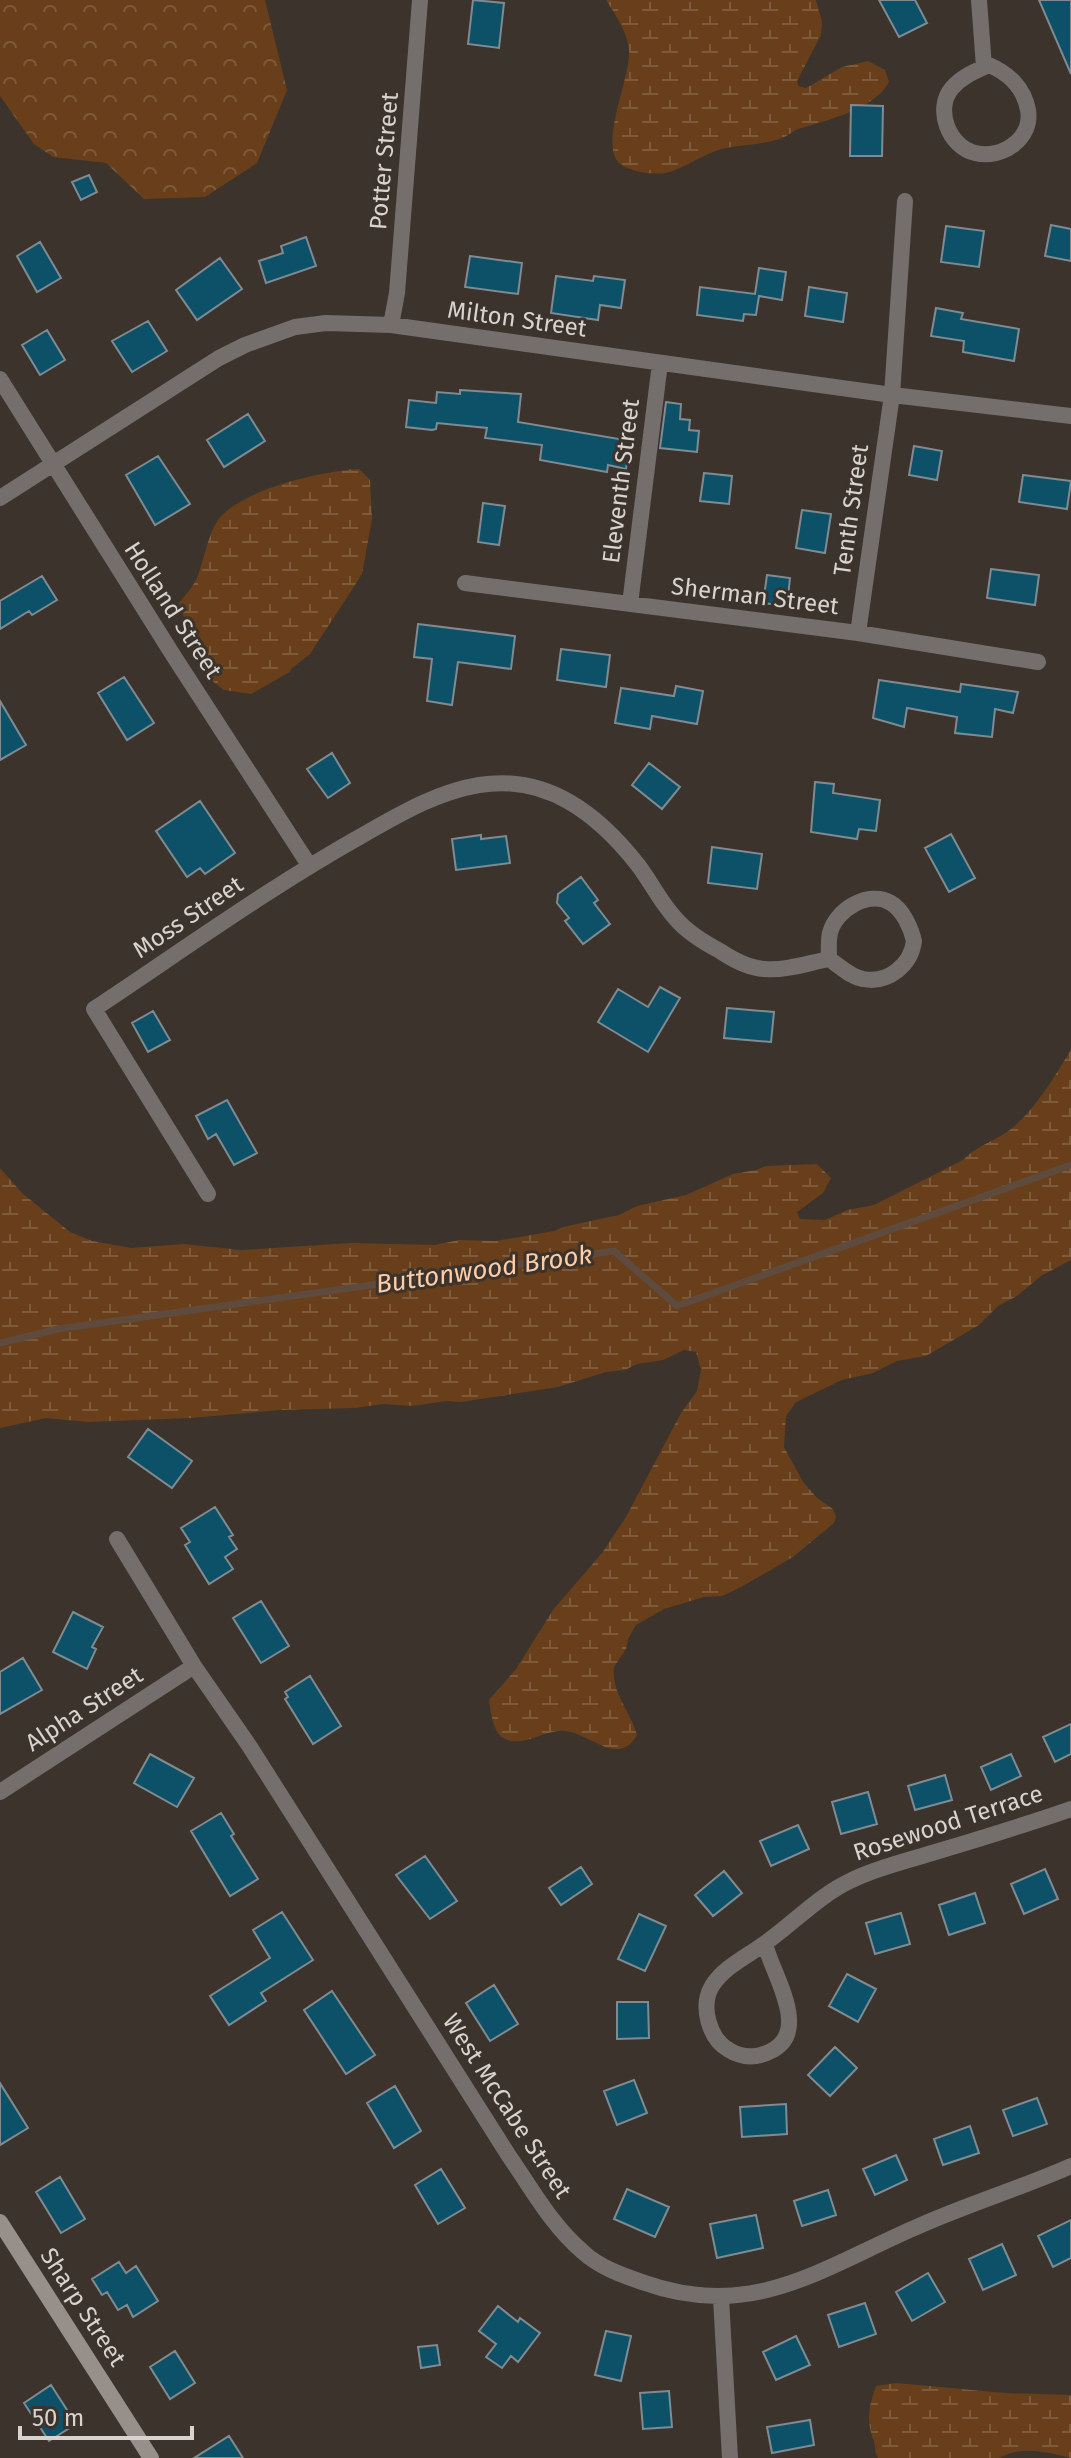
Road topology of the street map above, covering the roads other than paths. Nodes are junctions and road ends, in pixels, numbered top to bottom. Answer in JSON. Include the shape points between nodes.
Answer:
{"nodes":[{"id":1,"x":420,"y":0,"type":"edge"},
{"id":2,"x":979,"y":0,"type":"edge"},
{"id":3,"x":984,"y":67,"type":"junction"},
{"id":4,"x":905,"y":201,"type":"dead end"},
{"id":5,"x":391,"y":325,"type":"junction"},
{"id":6,"x":660,"y":363,"type":"junction"},
{"id":7,"x":0,"y":379,"type":"edge"},
{"id":8,"x":892,"y":395,"type":"junction"},
{"id":9,"x":1071,"y":416,"type":"edge"},
{"id":10,"x":52,"y":465,"type":"junction"},
{"id":11,"x":0,"y":498,"type":"edge"},
{"id":12,"x":465,"y":583,"type":"dead end"},
{"id":13,"x":630,"y":604,"type":"junction"},
{"id":14,"x":858,"y":633,"type":"junction"},
{"id":15,"x":1038,"y":662,"type":"dead end"},
{"id":16,"x":309,"y":865,"type":"junction"},
{"id":17,"x":829,"y":959,"type":"junction"},
{"id":18,"x":208,"y":1194,"type":"dead end"},
{"id":19,"x":117,"y":1539,"type":"dead end"},
{"id":20,"x":194,"y":1666,"type":"junction"},
{"id":21,"x":0,"y":1792,"type":"edge"},
{"id":22,"x":1071,"y":1809,"type":"edge"},
{"id":23,"x":765,"y":1944,"type":"junction"},
{"id":24,"x":1071,"y":2166,"type":"edge"},
{"id":25,"x":0,"y":2222,"type":"edge"},
{"id":26,"x":721,"y":2298,"type":"junction"},
{"id":27,"x":151,"y":2458,"type":"edge"},
{"id":28,"x":730,"y":2458,"type":"edge"}],
"edges":[{"from":1,"to":5,"type":"street","name":"Potter Street"},
{"from":2,"to":3,"type":"street"},
{"from":3,"to":3,"type":"street","via":[[953,86],[944,108],[956,141],[983,154],[1016,143],[1029,121],[1025,98],[1014,82],[998,69]]},
{"from":4,"to":8,"type":"street","name":"Tenth Street"},
{"from":5,"to":6,"type":"street","name":"Milton Street"},
{"from":5,"to":10,"type":"street","name":"Milton Street","via":[[326,323],[261,338],[219,358]]},
{"from":6,"to":8,"type":"street","name":"Milton Street"},
{"from":6,"to":13,"type":"street","name":"Eleventh Street"},
{"from":7,"to":10,"type":"street","name":"Holland Street"},
{"from":8,"to":9,"type":"street","name":"Milton Street"},
{"from":8,"to":14,"type":"street","name":"Tenth Street"},
{"from":10,"to":11,"type":"street","name":"Milton Street"},
{"from":10,"to":16,"type":"street","name":"Holland Street"},
{"from":12,"to":13,"type":"street","name":"Sherman Street"},
{"from":13,"to":14,"type":"street","name":"Sherman Street"},
{"from":14,"to":15,"type":"street","name":"Sherman Street"},
{"from":16,"to":17,"type":"street","name":"Moss Street","via":[[442,795],[490,784],[531,786],[560,795],[597,820],[639,866],[677,921],[726,955],[761,969]]},
{"from":16,"to":18,"type":"street","name":"Moss Street","via":[[94,1009]]},
{"from":17,"to":17,"type":"street","via":[[829,935],[836,920],[862,901],[893,904],[913,935],[907,961],[881,978],[858,978]]},
{"from":19,"to":20,"type":"street","name":"West McCabe Street"},
{"from":20,"to":21,"type":"street","name":"Alpha Street"},
{"from":20,"to":26,"type":"street","name":"West McCabe Street","via":[[553,2220],[584,2253],[615,2273],[666,2291]]},
{"from":22,"to":23,"type":"street","name":"Rosewood Terrace","via":[[851,1880]]},
{"from":23,"to":23,"type":"street","name":"Rosewood Terrace","via":[[727,1969],[706,2002],[717,2041],[739,2055],[773,2051],[789,2028],[788,2004]]},
{"from":24,"to":26,"type":"street","name":"West McCabe Street","via":[[766,2293]]},
{"from":25,"to":27,"type":"street","name":"Sharp Street"},
{"from":26,"to":28,"type":"street"}]}
